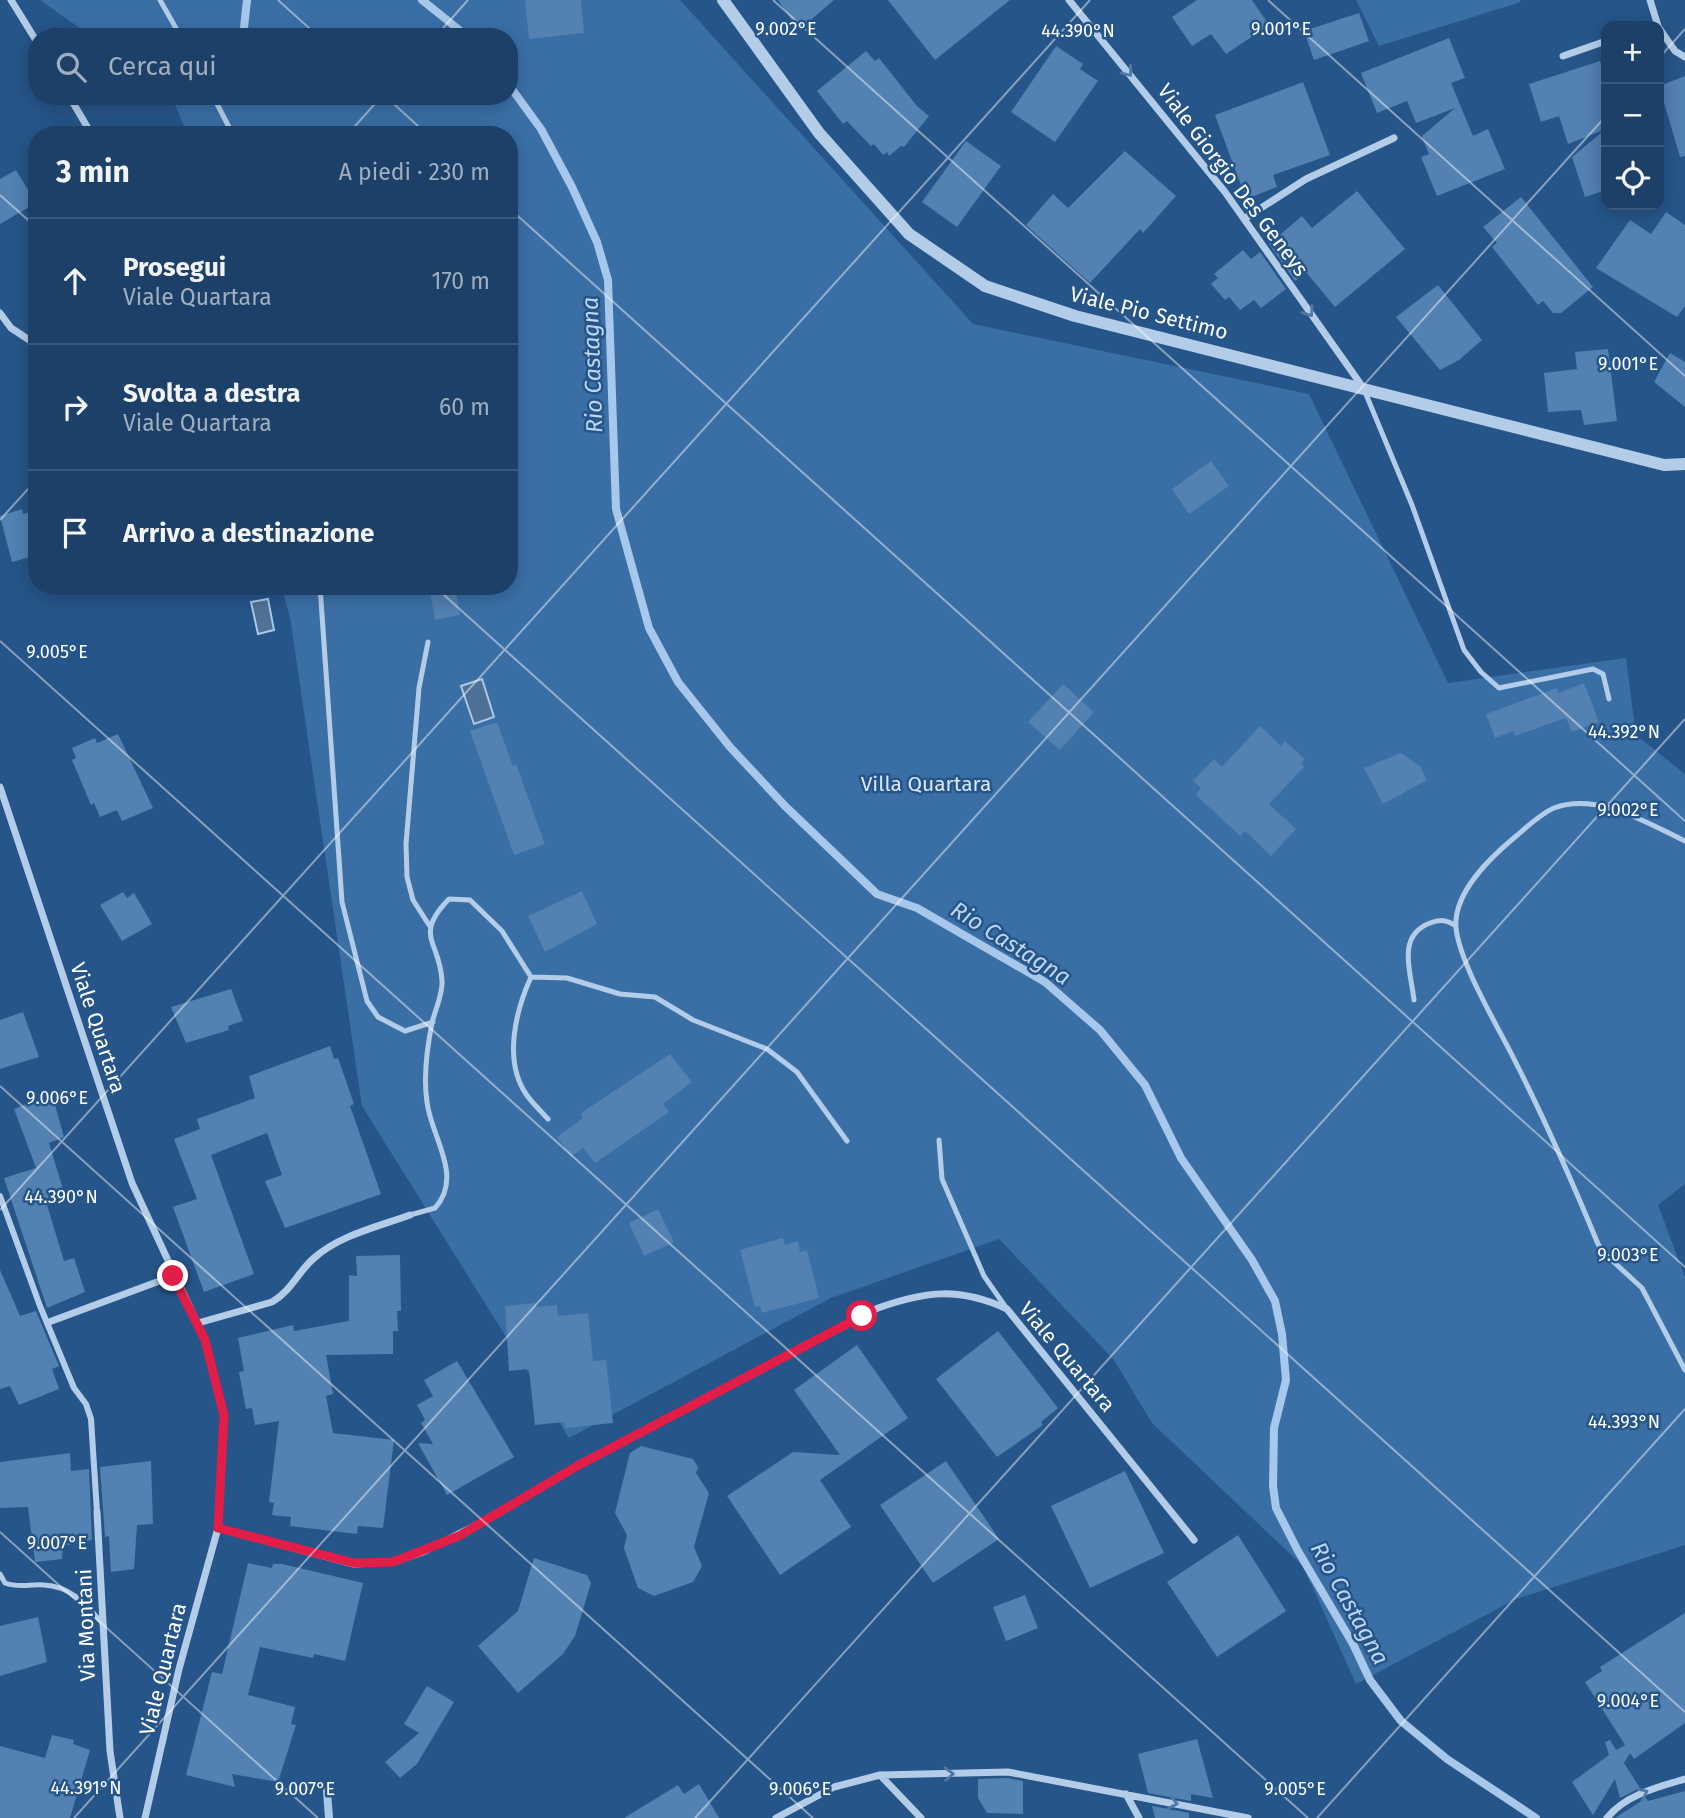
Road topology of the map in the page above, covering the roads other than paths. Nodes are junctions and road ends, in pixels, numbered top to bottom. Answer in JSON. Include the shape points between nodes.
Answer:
{"nodes":[{"id":1,"x":11,"y":0,"type":"edge"},
{"id":2,"x":160,"y":0,"type":"edge"},
{"id":3,"x":723,"y":0,"type":"edge"},
{"id":4,"x":1069,"y":0,"type":"edge"},
{"id":5,"x":1650,"y":0,"type":"edge"},
{"id":6,"x":1656,"y":21,"type":"edge"},
{"id":7,"x":28,"y":28,"type":"edge"},
{"id":8,"x":176,"y":28,"type":"edge"},
{"id":9,"x":1664,"y":36,"type":"edge"},
{"id":10,"x":1601,"y":43,"type":"edge"},
{"id":11,"x":1563,"y":57,"type":"dead end"},
{"id":12,"x":1685,"y":57,"type":"edge"},
{"id":13,"x":74,"y":105,"type":"edge"},
{"id":14,"x":218,"y":105,"type":"edge"},
{"id":15,"x":87,"y":126,"type":"edge"},
{"id":16,"x":228,"y":126,"type":"edge"},
{"id":17,"x":1394,"y":138,"type":"dead end"},
{"id":18,"x":1244,"y":219,"type":"junction"},
{"id":19,"x":0,"y":313,"type":"edge"},
{"id":20,"x":28,"y":339,"type":"edge"},
{"id":21,"x":1362,"y":386,"type":"junction"},
{"id":22,"x":1685,"y":464,"type":"edge"},
{"id":23,"x":321,"y":595,"type":"edge"},
{"id":24,"x":428,"y":642,"type":"dead end"},
{"id":25,"x":1609,"y":699,"type":"dead end"},
{"id":26,"x":0,"y":787,"type":"edge"},
{"id":27,"x":1685,"y":841,"type":"edge"},
{"id":28,"x":429,"y":925,"type":"junction"},
{"id":29,"x":1456,"y":926,"type":"junction"},
{"id":30,"x":531,"y":977,"type":"junction"},
{"id":31,"x":1414,"y":1000,"type":"dead end"},
{"id":32,"x":433,"y":1022,"type":"junction"},
{"id":33,"x":548,"y":1119,"type":"dead end"},
{"id":34,"x":939,"y":1140,"type":"dead end"},
{"id":35,"x":847,"y":1141,"type":"dead end"},
{"id":36,"x":0,"y":1196,"type":"edge"},
{"id":37,"x":410,"y":1215,"type":"joint"},
{"id":38,"x":173,"y":1276,"type":"junction"},
{"id":39,"x":1007,"y":1309,"type":"junction"},
{"id":40,"x":49,"y":1322,"type":"junction"},
{"id":41,"x":198,"y":1323,"type":"junction"},
{"id":42,"x":1685,"y":1370,"type":"edge"},
{"id":43,"x":97,"y":1512,"type":"joint"},
{"id":44,"x":218,"y":1528,"type":"junction"},
{"id":45,"x":1194,"y":1540,"type":"dead end"},
{"id":46,"x":0,"y":1574,"type":"edge"},
{"id":47,"x":106,"y":1627,"type":"junction"},
{"id":48,"x":880,"y":1775,"type":"junction"},
{"id":49,"x":1685,"y":1779,"type":"edge"},
{"id":50,"x":1126,"y":1794,"type":"junction"},
{"id":51,"x":120,"y":1818,"type":"edge"},
{"id":52,"x":145,"y":1818,"type":"edge"},
{"id":53,"x":776,"y":1818,"type":"edge"},
{"id":54,"x":921,"y":1818,"type":"edge"},
{"id":55,"x":1139,"y":1818,"type":"edge"},
{"id":56,"x":1248,"y":1818,"type":"edge"},
{"id":57,"x":1607,"y":1818,"type":"edge"}],
"edges":[{"from":1,"to":7,"type":"street"},
{"from":2,"to":8,"type":"lane"},
{"from":3,"to":21,"type":"street","name":"Viale Pio Settimo","via":[[818,133],[909,234],[985,286],[1075,316]]},
{"from":4,"to":18,"type":"street","name":"Viale Giorgio Des Geneys","one_way":true},
{"from":5,"to":6,"type":"street"},
{"from":9,"to":12,"type":"street"},
{"from":10,"to":11,"type":"street"},
{"from":13,"to":15,"type":"street"},
{"from":14,"to":16,"type":"lane"},
{"from":17,"to":18,"type":"street","via":[[1306,180]]},
{"from":18,"to":21,"type":"street","name":"Viale Giorgio Des Geneys","one_way":true},
{"from":19,"to":20,"type":"street"},
{"from":21,"to":22,"type":"street","name":"Viale Pio Settimo","via":[[1516,430],[1664,465]]},
{"from":21,"to":25,"type":"lane","via":[[1469,658],[1499,688],[1593,669],[1603,674]]},
{"from":23,"to":32,"type":"lane","via":[[337,853],[357,971],[378,1017],[405,1031]]},
{"from":24,"to":28,"type":"lane","via":[[417,700],[406,844],[413,900]]},
{"from":26,"to":38,"type":"street","name":"Viale Quartara","via":[[132,1183]]},
{"from":27,"to":29,"type":"lane","via":[[1628,814],[1595,805],[1553,809],[1483,867],[1463,901]]},
{"from":28,"to":30,"type":"lane","via":[[449,899],[470,900],[502,930]]},
{"from":28,"to":32,"type":"lane","via":[[442,982]]},
{"from":29,"to":31,"type":"lane","via":[[1446,920],[1435,921],[1415,932],[1409,942]]},
{"from":29,"to":42,"type":"lane","via":[[1467,963],[1554,1140],[1598,1244],[1642,1288]]},
{"from":30,"to":33,"type":"lane","via":[[514,1027],[516,1057],[525,1093]]},
{"from":30,"to":35,"type":"lane","via":[[567,978],[620,994],[654,997],[693,1020],[767,1049],[797,1072]]},
{"from":32,"to":37,"type":"lane","via":[[425,1080],[427,1106],[446,1167],[447,1189],[435,1208]]},
{"from":34,"to":39,"type":"lane","via":[[942,1180],[984,1276]]},
{"from":36,"to":40,"type":"street","name":"Via Montani"},
{"from":37,"to":41,"type":"street","via":[[335,1242],[311,1260],[272,1302]]},
{"from":38,"to":40,"type":"street"},
{"from":38,"to":41,"type":"street","name":"Viale Quartara"},
{"from":39,"to":44,"type":"street","name":"Viale Quartara","via":[[961,1293],[913,1296],[878,1308],[577,1466],[459,1536],[393,1562],[354,1563]]},
{"from":39,"to":45,"type":"street","name":"Viale Quartara"},
{"from":40,"to":43,"type":"street","name":"Via Montani","via":[[91,1419]]},
{"from":41,"to":44,"type":"street","name":"Viale Quartara","via":[[224,1415]]},
{"from":43,"to":47,"type":"street","name":"Via Montani"},
{"from":44,"to":52,"type":"street","name":"Viale Quartara"},
{"from":46,"to":47,"type":"lane","via":[[5,1583],[18,1587],[61,1586],[82,1600]]},
{"from":47,"to":51,"type":"street","name":"Via Montani","via":[[110,1751]]},
{"from":48,"to":50,"type":"street","one_way":true,"via":[[1008,1772]]},
{"from":48,"to":53,"type":"street","via":[[834,1787]]},
{"from":48,"to":54,"type":"street"},
{"from":57,"to":49,"type":"street","one_way":true,"via":[[1648,1790]]},
{"from":50,"to":55,"type":"street"},
{"from":50,"to":56,"type":"street","one_way":true}]}
